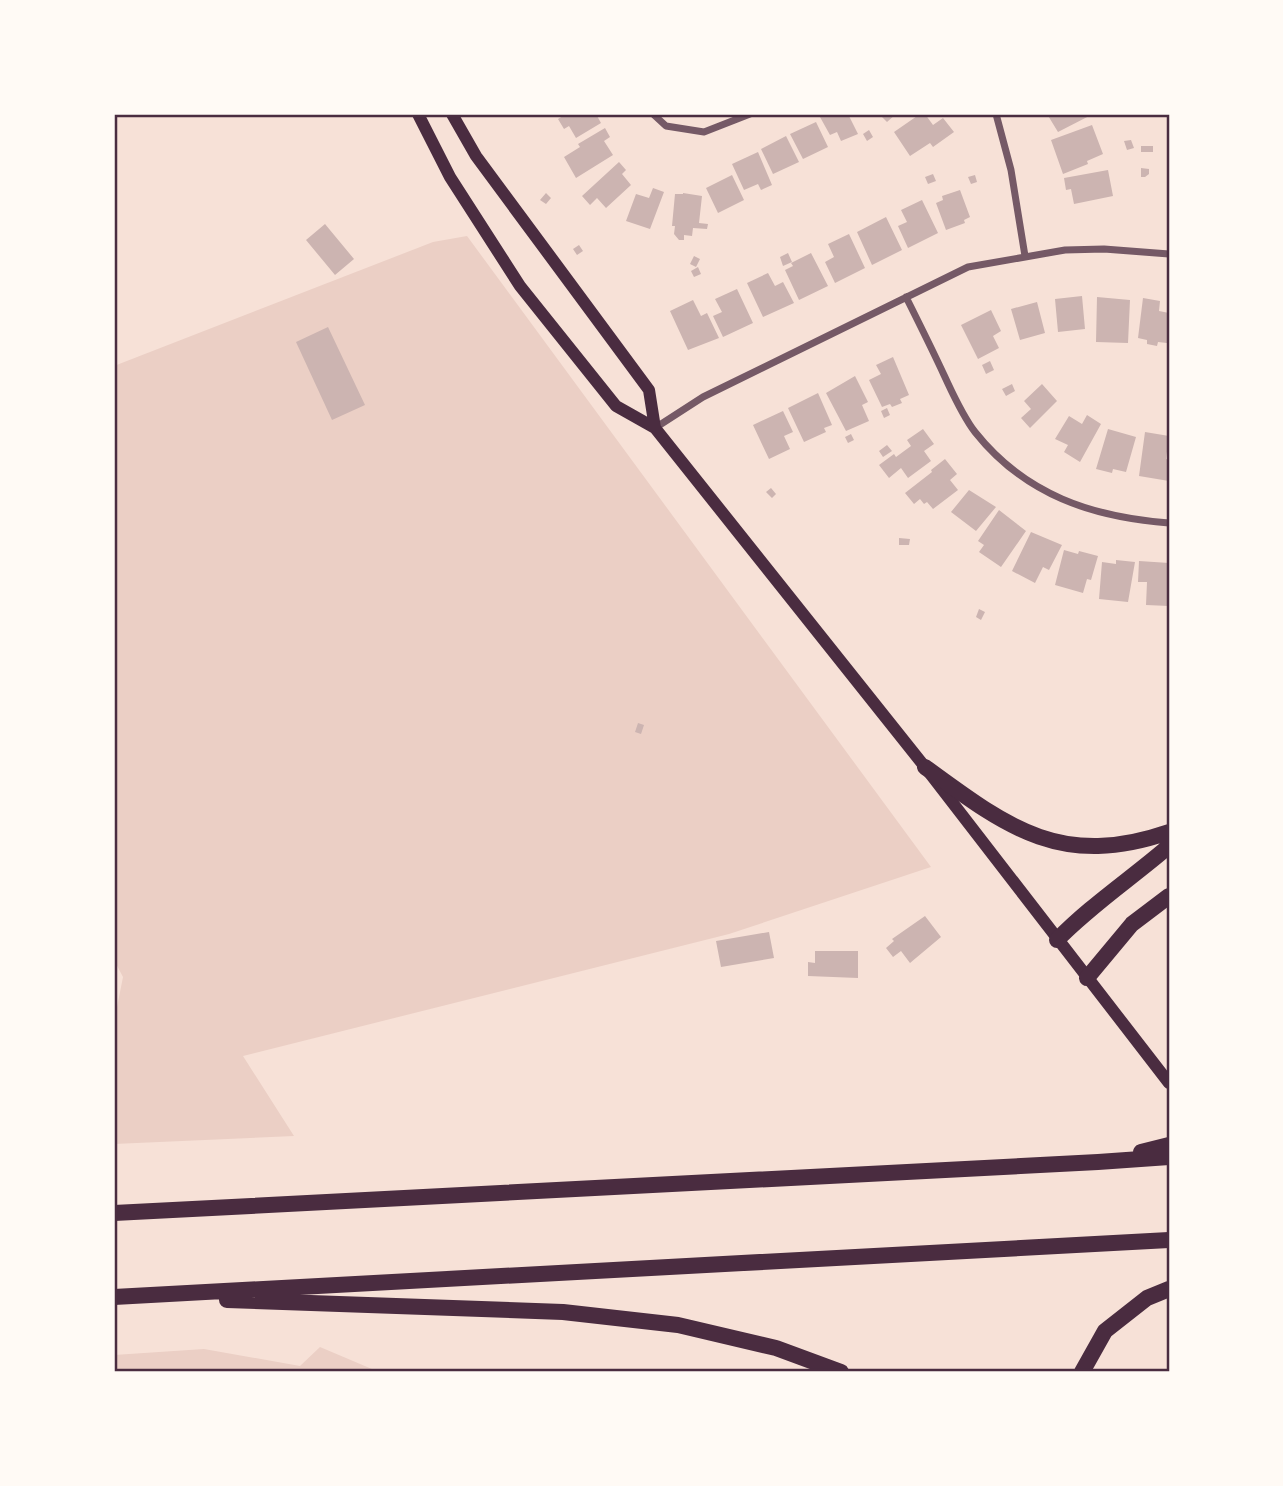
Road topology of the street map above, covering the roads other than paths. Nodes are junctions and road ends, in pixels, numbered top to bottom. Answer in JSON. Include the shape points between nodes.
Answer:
{"nodes":[{"id":1,"x":418,"y":114,"type":"edge"},
{"id":2,"x":452,"y":114,"type":"edge"},
{"id":3,"x":653,"y":114,"type":"edge"},
{"id":4,"x":750,"y":114,"type":"edge"},
{"id":5,"x":996,"y":114,"type":"edge"},
{"id":6,"x":1169,"y":254,"type":"edge"},
{"id":7,"x":1025,"y":256,"type":"junction"},
{"id":8,"x":906,"y":297,"type":"junction"},
{"id":9,"x":655,"y":428,"type":"junction"},
{"id":10,"x":1169,"y":523,"type":"edge"},
{"id":11,"x":925,"y":767,"type":"junction"},
{"id":12,"x":1169,"y":832,"type":"edge"},
{"id":13,"x":1169,"y":846,"type":"edge"},
{"id":14,"x":1169,"y":896,"type":"edge"},
{"id":15,"x":1057,"y":940,"type":"junction"},
{"id":16,"x":1087,"y":978,"type":"junction"},
{"id":17,"x":1169,"y":1083,"type":"edge"},
{"id":18,"x":1169,"y":1145,"type":"edge"},
{"id":19,"x":1169,"y":1157,"type":"edge"},
{"id":20,"x":1098,"y":1163,"type":"junction"},
{"id":21,"x":114,"y":1213,"type":"edge"},
{"id":22,"x":1162,"y":1240,"type":"edge"},
{"id":23,"x":1169,"y":1289,"type":"edge"},
{"id":24,"x":119,"y":1296,"type":"edge"},
{"id":25,"x":841,"y":1372,"type":"edge"},
{"id":26,"x":1082,"y":1372,"type":"edge"}],
"edges":[{"from":1,"to":9,"type":"main road","via":[[450,177],[520,286],[616,406]]},
{"from":2,"to":9,"type":"main road","via":[[476,156],[649,390]]},
{"from":3,"to":4,"type":"street","via":[[666,126],[704,132]]},
{"from":5,"to":7,"type":"street"},
{"from":6,"to":7,"type":"street","via":[[1091,249]]},
{"from":7,"to":8,"type":"street","via":[[968,267]]},
{"from":8,"to":9,"type":"street","via":[[703,397]]},
{"from":8,"to":10,"type":"street","via":[[959,405],[994,452],[1036,486],[1084,508]]},
{"from":9,"to":11,"type":"main road"},
{"from":11,"to":12,"type":"highway","via":[[985,811],[1017,829],[1056,842],[1105,847]]},
{"from":11,"to":15,"type":"main road"},
{"from":13,"to":15,"type":"highway"},
{"from":14,"to":16,"type":"highway","via":[[1132,924]]},
{"from":15,"to":16,"type":"main road"},
{"from":16,"to":17,"type":"main road"},
{"from":18,"to":20,"type":"highway"},
{"from":19,"to":20,"type":"highway"},
{"from":20,"to":21,"type":"highway"},
{"from":22,"to":24,"type":"highway"},
{"from":23,"to":26,"type":"highway","via":[[1147,1298],[1105,1331]]},
{"from":24,"to":25,"type":"highway","via":[[563,1312],[678,1325],[776,1348]]}]}
